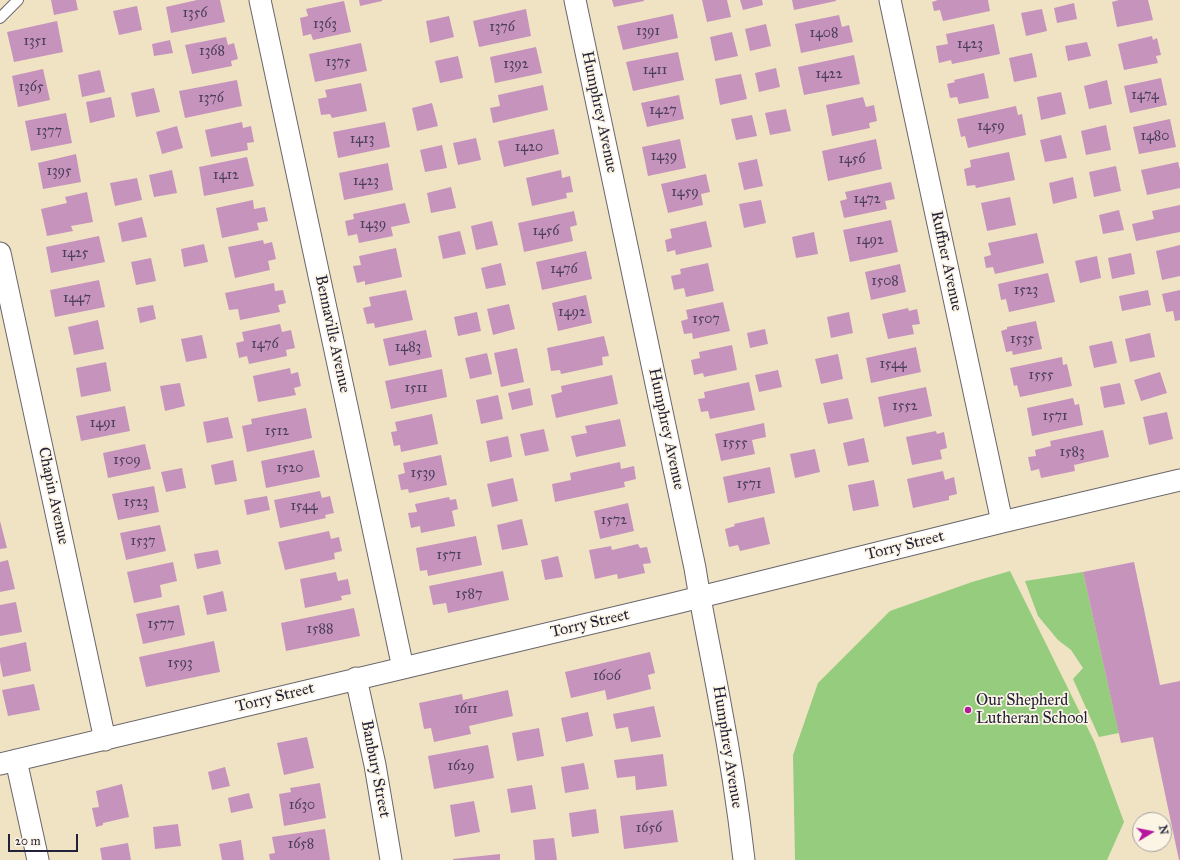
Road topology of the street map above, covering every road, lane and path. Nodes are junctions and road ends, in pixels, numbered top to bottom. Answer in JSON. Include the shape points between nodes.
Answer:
{"nodes":[{"id":1,"x":18,"y":0,"type":"edge"},
{"id":2,"x":260,"y":0,"type":"edge"},
{"id":3,"x":576,"y":0,"type":"edge"},
{"id":4,"x":890,"y":0,"type":"edge"},
{"id":5,"x":0,"y":18,"type":"edge"},
{"id":6,"x":0,"y":253,"type":"edge"},
{"id":7,"x":1180,"y":480,"type":"edge"},
{"id":8,"x":1002,"y":522,"type":"junction"},
{"id":9,"x":700,"y":597,"type":"junction"},
{"id":10,"x":403,"y":668,"type":"junction"},
{"id":11,"x":356,"y":678,"type":"junction"},
{"id":12,"x":105,"y":740,"type":"junction"},
{"id":13,"x":8,"y":762,"type":"edge"},
{"id":14,"x":38,"y":860,"type":"edge"},
{"id":15,"x":391,"y":860,"type":"edge"},
{"id":16,"x":744,"y":860,"type":"edge"}],
"edges":[{"from":1,"to":5,"type":"lane"},
{"from":2,"to":10,"type":"street","name":"Bennaville Avenue"},
{"from":3,"to":9,"type":"street","name":"Humphrey Avenue"},
{"from":4,"to":8,"type":"street","name":"Ruffner Avenue"},
{"from":6,"to":12,"type":"street","name":"Chapin Avenue"},
{"from":7,"to":8,"type":"street","name":"Torry Street"},
{"from":8,"to":9,"type":"street","name":"Torry Street"},
{"from":9,"to":10,"type":"street","name":"Torry Street"},
{"from":9,"to":16,"type":"street","name":"Humphrey Avenue","via":[[736,795]]},
{"from":10,"to":11,"type":"street","name":"Torry Street"},
{"from":11,"to":12,"type":"street","name":"Torry Street"},
{"from":11,"to":15,"type":"street","name":"Banbury Street","via":[[375,765]]},
{"from":12,"to":13,"type":"street","name":"Torry Street"},
{"from":13,"to":14,"type":"street"}]}
